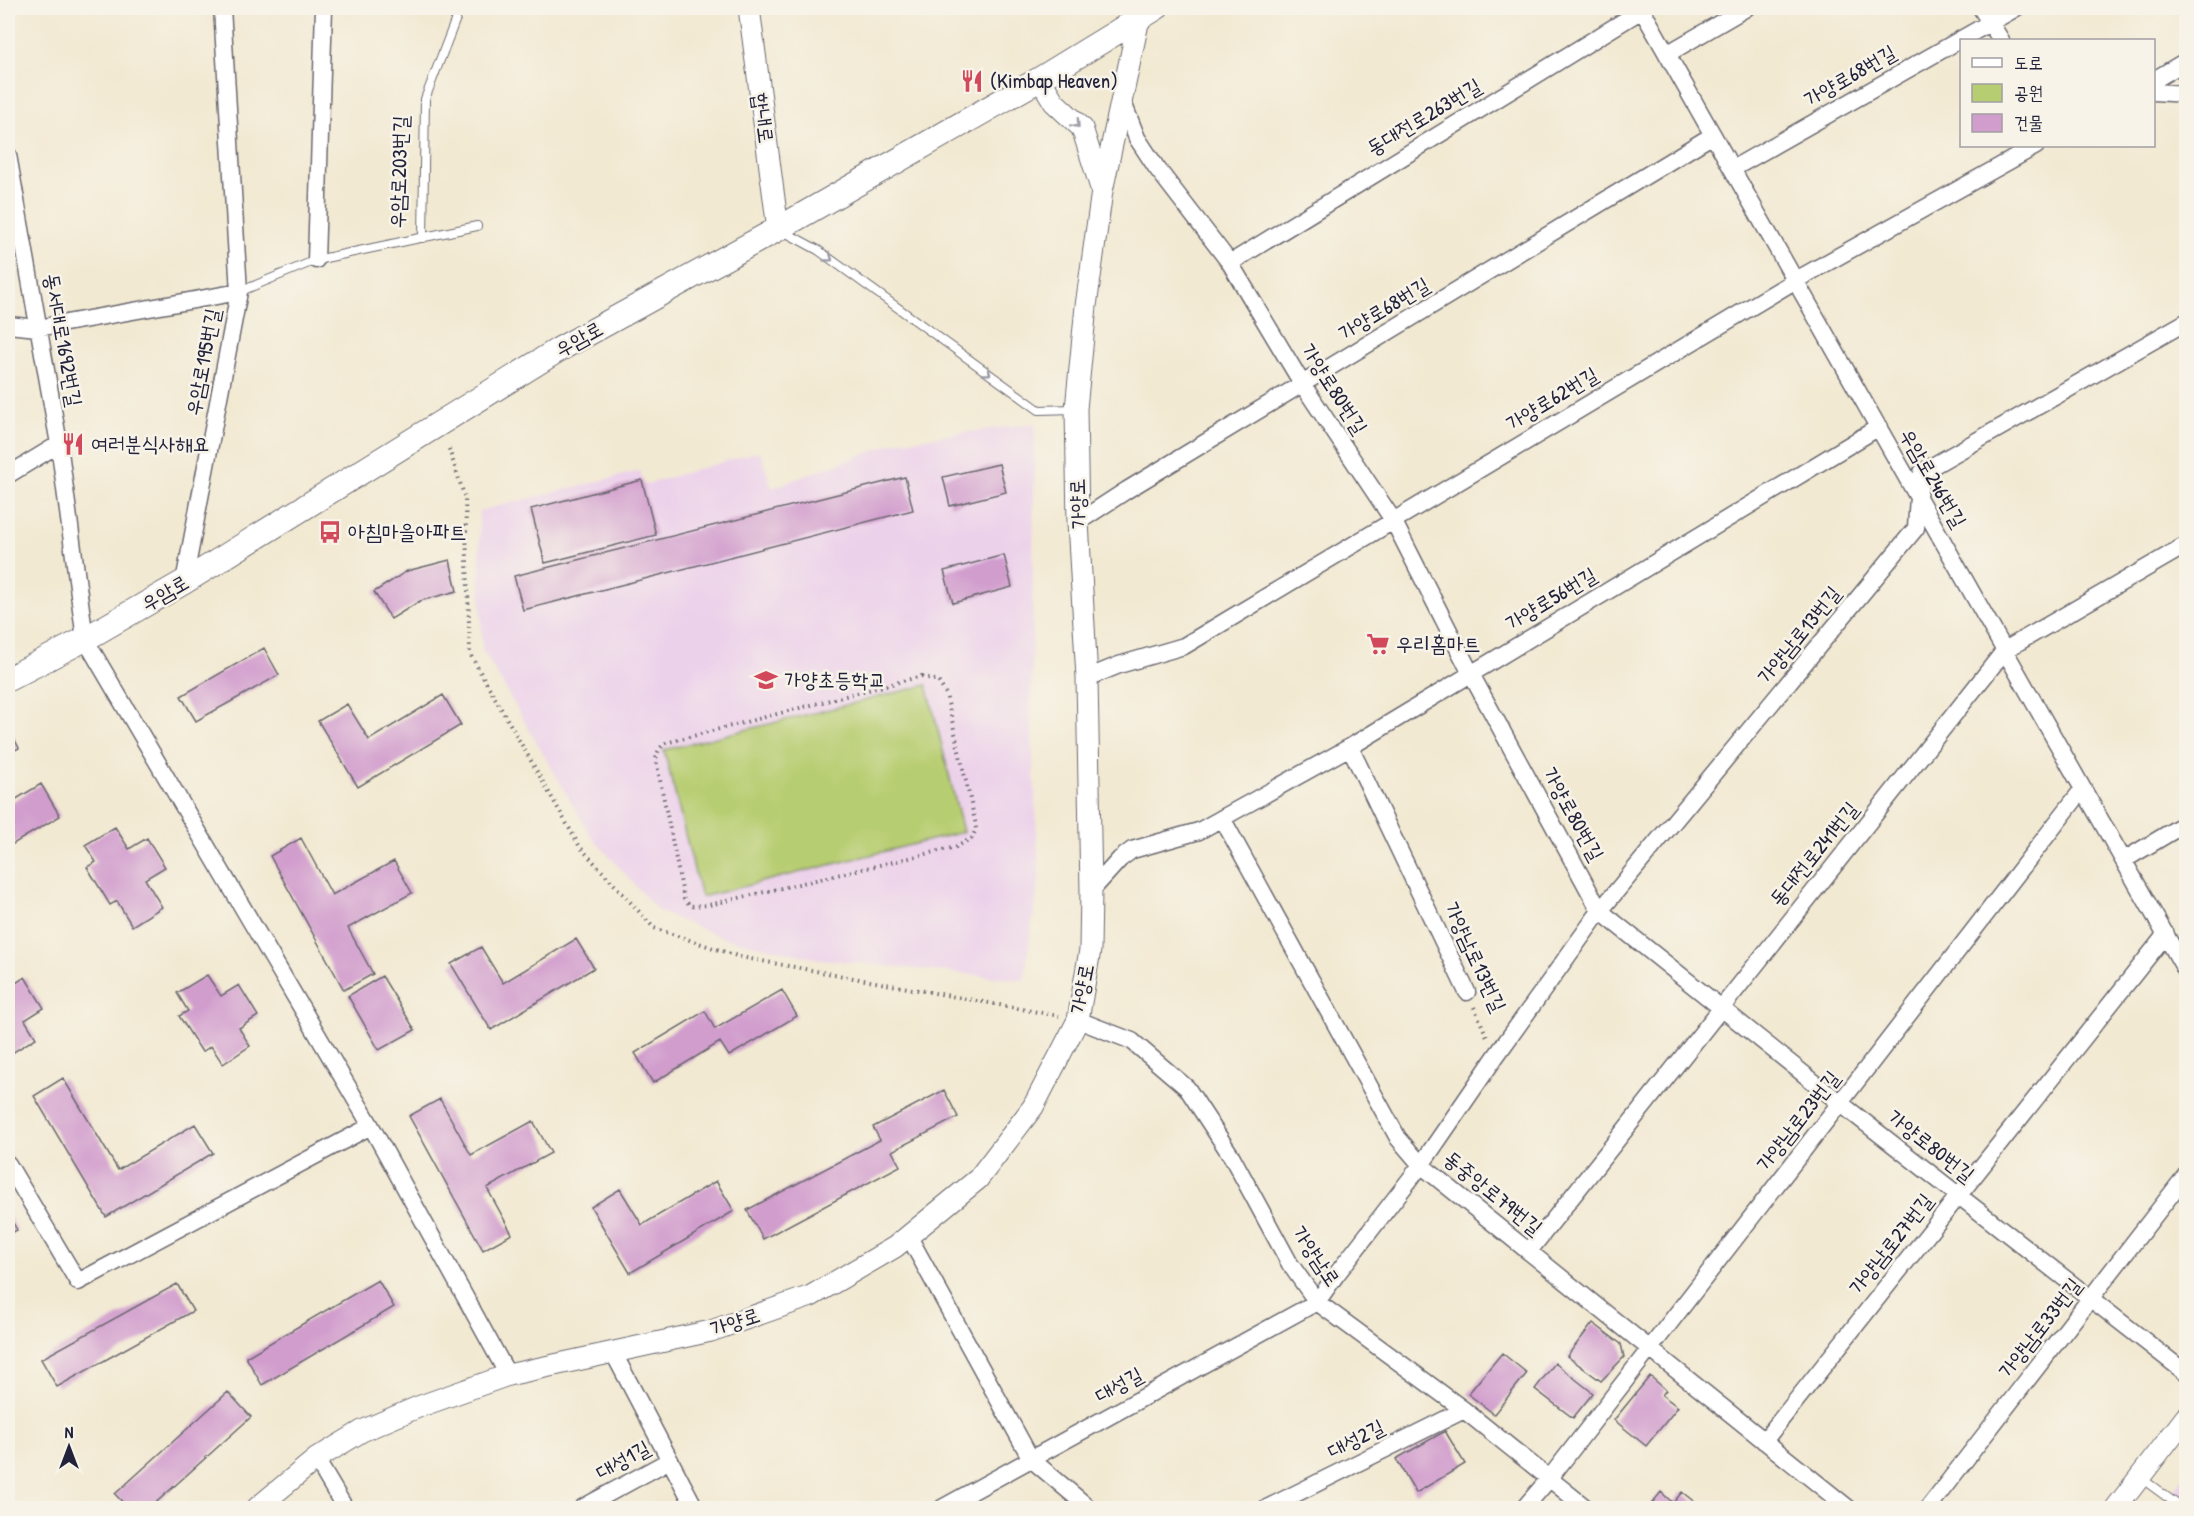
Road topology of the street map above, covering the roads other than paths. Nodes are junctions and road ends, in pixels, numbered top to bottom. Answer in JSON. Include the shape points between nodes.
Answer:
{"nodes":[{"id":1,"x":222,"y":8,"type":"edge"},
{"id":2,"x":324,"y":8,"type":"edge"},
{"id":3,"x":460,"y":8,"type":"edge"},
{"id":4,"x":749,"y":8,"type":"edge"},
{"id":5,"x":1746,"y":8,"type":"edge"},
{"id":6,"x":2016,"y":8,"type":"edge"},
{"id":7,"x":1642,"y":9,"type":"edge"},
{"id":8,"x":1145,"y":11,"type":"edge"},
{"id":9,"x":1986,"y":15,"type":"edge"},
{"id":10,"x":2000,"y":39,"type":"edge"},
{"id":11,"x":1667,"y":54,"type":"junction"},
{"id":12,"x":2187,"y":61,"type":"edge"},
{"id":13,"x":1040,"y":79,"type":"junction"},
{"id":14,"x":2155,"y":79,"type":"edge"},
{"id":15,"x":2155,"y":92,"type":"edge"},
{"id":16,"x":2187,"y":94,"type":"edge"},
{"id":17,"x":1122,"y":100,"type":"junction"},
{"id":18,"x":1713,"y":135,"type":"junction"},
{"id":19,"x":2034,"y":147,"type":"edge"},
{"id":20,"x":8,"y":155,"type":"edge"},
{"id":21,"x":1732,"y":169,"type":"junction"},
{"id":22,"x":1102,"y":191,"type":"junction"},
{"id":23,"x":477,"y":226,"type":"dead end"},
{"id":24,"x":778,"y":229,"type":"junction"},
{"id":25,"x":423,"y":238,"type":"junction"},
{"id":26,"x":16,"y":248,"type":"edge"},
{"id":27,"x":316,"y":260,"type":"junction"},
{"id":28,"x":1230,"y":262,"type":"junction"},
{"id":29,"x":1796,"y":280,"type":"junction"},
{"id":30,"x":239,"y":292,"type":"junction"},
{"id":31,"x":2187,"y":322,"type":"edge"},
{"id":32,"x":8,"y":325,"type":"edge"},
{"id":33,"x":38,"y":328,"type":"junction"},
{"id":34,"x":1303,"y":385,"type":"junction"},
{"id":35,"x":1076,"y":409,"type":"junction"},
{"id":36,"x":1879,"y":427,"type":"junction"},
{"id":37,"x":59,"y":444,"type":"junction"},
{"id":38,"x":8,"y":475,"type":"edge"},
{"id":39,"x":1918,"y":496,"type":"junction"},
{"id":40,"x":1393,"y":520,"type":"junction"},
{"id":41,"x":1078,"y":522,"type":"junction"},
{"id":42,"x":2187,"y":545,"type":"edge"},
{"id":43,"x":184,"y":582,"type":"junction"},
{"id":44,"x":84,"y":639,"type":"junction"},
{"id":45,"x":2005,"y":651,"type":"junction"},
{"id":46,"x":1471,"y":674,"type":"junction"},
{"id":47,"x":1087,"y":678,"type":"junction"},
{"id":48,"x":8,"y":679,"type":"edge"},
{"id":49,"x":1350,"y":747,"type":"junction"},
{"id":50,"x":2082,"y":790,"type":"junction"},
{"id":51,"x":1222,"y":819,"type":"junction"},
{"id":52,"x":2187,"y":823,"type":"edge"},
{"id":53,"x":2124,"y":860,"type":"junction"},
{"id":54,"x":1091,"y":891,"type":"junction"},
{"id":55,"x":1600,"y":911,"type":"junction"},
{"id":56,"x":2166,"y":934,"type":"junction"},
{"id":57,"x":2187,"y":971,"type":"edge"},
{"id":58,"x":1467,"y":992,"type":"road end"},
{"id":59,"x":1721,"y":1007,"type":"junction"},
{"id":60,"x":1078,"y":1020,"type":"junction"},
{"id":61,"x":1840,"y":1103,"type":"junction"},
{"id":62,"x":370,"y":1126,"type":"junction"},
{"id":63,"x":8,"y":1164,"type":"edge"},
{"id":64,"x":1421,"y":1165,"type":"junction"},
{"id":65,"x":2187,"y":1175,"type":"edge"},
{"id":66,"x":1959,"y":1196,"type":"junction"},
{"id":67,"x":908,"y":1235,"type":"junction"},
{"id":68,"x":1529,"y":1251,"type":"junction"},
{"id":69,"x":2091,"y":1299,"type":"junction"},
{"id":70,"x":1317,"y":1302,"type":"junction"},
{"id":71,"x":1649,"y":1350,"type":"junction"},
{"id":72,"x":613,"y":1352,"type":"junction"},
{"id":73,"x":2187,"y":1373,"type":"edge"},
{"id":74,"x":508,"y":1375,"type":"junction"},
{"id":75,"x":1464,"y":1410,"type":"junction"},
{"id":76,"x":2187,"y":1417,"type":"edge"},
{"id":77,"x":1764,"y":1441,"type":"junction"},
{"id":78,"x":316,"y":1459,"type":"junction"},
{"id":79,"x":670,"y":1460,"type":"junction"},
{"id":80,"x":1030,"y":1460,"type":"junction"},
{"id":81,"x":2140,"y":1477,"type":"junction"},
{"id":82,"x":1549,"y":1479,"type":"junction"},
{"id":83,"x":257,"y":1509,"type":"edge"},
{"id":84,"x":345,"y":1509,"type":"edge"},
{"id":85,"x":582,"y":1509,"type":"edge"},
{"id":86,"x":695,"y":1509,"type":"edge"},
{"id":87,"x":942,"y":1509,"type":"edge"},
{"id":88,"x":1089,"y":1509,"type":"edge"},
{"id":89,"x":1267,"y":1509,"type":"edge"},
{"id":90,"x":1524,"y":1509,"type":"edge"},
{"id":91,"x":1586,"y":1509,"type":"edge"},
{"id":92,"x":1848,"y":1509,"type":"edge"},
{"id":93,"x":1928,"y":1509,"type":"edge"},
{"id":94,"x":2116,"y":1509,"type":"edge"},
{"id":95,"x":2182,"y":1509,"type":"edge"}],
"edges":[{"from":1,"to":30,"type":"street","name":"우암로195번길"},
{"from":2,"to":27,"type":"street"},
{"from":3,"to":25,"type":"lane","name":"우암로203번길","via":[[425,99]]},
{"from":4,"to":24,"type":"street","name":"합내로"},
{"from":5,"to":11,"type":"street"},
{"from":6,"to":9,"type":"street","name":"가양로68번길"},
{"from":7,"to":11,"type":"street","name":"우암로246번길"},
{"from":7,"to":28,"type":"street","name":"동대전로263번길"},
{"from":8,"to":13,"type":"main road","name":"우암로"},
{"from":8,"to":17,"type":"street","name":"가양로"},
{"from":9,"to":10,"type":"street"},
{"from":9,"to":21,"type":"street","name":"가양로68번길"},
{"from":11,"to":18,"type":"street","name":"우암로246번길"},
{"from":12,"to":14,"type":"street"},
{"from":13,"to":22,"type":"street","one_way":true,"via":[[1054,102],[1082,128]]},
{"from":13,"to":24,"type":"main road","name":"우암로"},
{"from":15,"to":16,"type":"street"},
{"from":17,"to":22,"type":"street","name":"가양로"},
{"from":17,"to":28,"type":"street","name":"가양로80번길","via":[[1137,138]]},
{"from":18,"to":21,"type":"street","name":"우암로246번길"},
{"from":18,"to":34,"type":"street","name":"가양로68번길"},
{"from":19,"to":29,"type":"street","name":"가양로62번길"},
{"from":20,"to":26,"type":"street","name":"동서대로1692번길"},
{"from":21,"to":29,"type":"street","name":"우암로246번길"},
{"from":22,"to":35,"type":"street","name":"가양로"},
{"from":23,"to":25,"type":"lane"},
{"from":24,"to":35,"type":"lane","one_way":true,"via":[[818,250],[1039,410]]},
{"from":24,"to":43,"type":"main road","name":"우암로","via":[[558,350]]},
{"from":25,"to":27,"type":"lane","name":"우암로203번길"},
{"from":26,"to":33,"type":"street","name":"동서대로1692번길"},
{"from":27,"to":30,"type":"lane","name":"우암로203번길"},
{"from":28,"to":34,"type":"street","name":"가양로80번길"},
{"from":29,"to":36,"type":"street","name":"우암로246번길"},
{"from":29,"to":40,"type":"street","name":"가양로62번길"},
{"from":30,"to":33,"type":"street","name":"우암로195번길"},
{"from":30,"to":43,"type":"street","name":"우암로195번길"},
{"from":31,"to":39,"type":"street","name":"가양남로13번길","via":[[1922,472]]},
{"from":32,"to":33,"type":"street","name":"우암로195번길"},
{"from":33,"to":37,"type":"street","name":"동서대로1692번길"},
{"from":34,"to":40,"type":"street","name":"가양로80번길"},
{"from":34,"to":41,"type":"street","name":"가양로68번길"},
{"from":35,"to":41,"type":"street","name":"가양로"},
{"from":36,"to":39,"type":"street","name":"우암로246번길"},
{"from":36,"to":46,"type":"street","name":"가양로56번길"},
{"from":37,"to":38,"type":"street"},
{"from":37,"to":44,"type":"street","name":"동서대로1692번길"},
{"from":39,"to":45,"type":"street","name":"우암로246번길"},
{"from":39,"to":55,"type":"street","name":"가양남로13번길","via":[[1916,528]]},
{"from":40,"to":46,"type":"street","name":"가양로80번길"},
{"from":40,"to":47,"type":"street","name":"가양로62번길","via":[[1184,646]]},
{"from":41,"to":47,"type":"street","name":"가양로"},
{"from":42,"to":45,"type":"street","name":"동대전로241번길"},
{"from":43,"to":44,"type":"main road","name":"우암로"},
{"from":44,"to":48,"type":"main road","name":"우암로"},
{"from":44,"to":62,"type":"street"},
{"from":45,"to":50,"type":"street","name":"우암로246번길"},
{"from":45,"to":59,"type":"street","name":"동대전로241번길"},
{"from":46,"to":49,"type":"street","name":"가양로56번길"},
{"from":46,"to":55,"type":"street","name":"가양로80번길"},
{"from":47,"to":54,"type":"street","name":"가양로"},
{"from":49,"to":51,"type":"street","name":"가양로56번길"},
{"from":49,"to":58,"type":"street","name":"가양남로13번길"},
{"from":50,"to":53,"type":"street","name":"우암로246번길"},
{"from":50,"to":61,"type":"street","name":"가양남로23번길"},
{"from":51,"to":54,"type":"street","name":"가양로56번길","via":[[1199,831],[1132,850]]},
{"from":51,"to":64,"type":"street","name":"동중앙로79번길","via":[[1398,1138]]},
{"from":52,"to":53,"type":"street"},
{"from":53,"to":56,"type":"street","name":"우암로246번길"},
{"from":54,"to":60,"type":"street","name":"가양로","via":[[1090,950]]},
{"from":55,"to":59,"type":"street","name":"가양로80번길"},
{"from":55,"to":64,"type":"street","name":"가양남로13번길"},
{"from":56,"to":57,"type":"street","name":"우암로246번길"},
{"from":56,"to":66,"type":"street","name":"가양남로27번길"},
{"from":59,"to":61,"type":"street","name":"가양로80번길"},
{"from":59,"to":68,"type":"street","name":"동대전로241번길"},
{"from":60,"to":67,"type":"street","name":"가양로","via":[[1033,1107],[978,1179]]},
{"from":60,"to":70,"type":"street","name":"가양남로","via":[[1132,1041],[1187,1088],[1232,1157],[1290,1264]]},
{"from":61,"to":66,"type":"street","name":"가양로80번길"},
{"from":61,"to":71,"type":"street","name":"가양남로23번길"},
{"from":62,"to":63,"type":"street","via":[[78,1282]]},
{"from":62,"to":74,"type":"street"},
{"from":64,"to":68,"type":"street","name":"동중앙로79번길"},
{"from":64,"to":70,"type":"street","name":"가양남로13번길"},
{"from":65,"to":69,"type":"street","name":"가양남로33번길"},
{"from":66,"to":69,"type":"street","name":"가양로80번길"},
{"from":66,"to":77,"type":"street","name":"가양남로27번길"},
{"from":67,"to":72,"type":"street","name":"가양로","via":[[895,1247],[811,1296],[711,1331]]},
{"from":67,"to":80,"type":"street"},
{"from":68,"to":71,"type":"street","name":"동중앙로79번길"},
{"from":69,"to":73,"type":"street","name":"가양로80번길"},
{"from":69,"to":93,"type":"street","name":"가양남로33번길"},
{"from":70,"to":75,"type":"street","name":"가양남로"},
{"from":70,"to":80,"type":"street","name":"대성길"},
{"from":71,"to":77,"type":"street","name":"동중앙로79번길"},
{"from":71,"to":82,"type":"street","name":"가양남로23번길"},
{"from":72,"to":74,"type":"street","name":"가양로"},
{"from":72,"to":79,"type":"street"},
{"from":74,"to":78,"type":"street","name":"가양로","via":[[362,1431]]},
{"from":75,"to":82,"type":"street","name":"가양남로"},
{"from":75,"to":89,"type":"street","name":"대성2길"},
{"from":76,"to":81,"type":"street"},
{"from":77,"to":92,"type":"street","name":"동중앙로79번길"},
{"from":78,"to":83,"type":"street","name":"가양로"},
{"from":78,"to":84,"type":"street"},
{"from":79,"to":85,"type":"street","name":"대성1길"},
{"from":79,"to":86,"type":"street","name":"대성1길"},
{"from":80,"to":87,"type":"street","name":"대성길"},
{"from":80,"to":88,"type":"street"},
{"from":81,"to":94,"type":"street"},
{"from":81,"to":95,"type":"lane"},
{"from":82,"to":90,"type":"street","name":"가양남로23번길"},
{"from":82,"to":91,"type":"street","name":"가양남로"}]}
